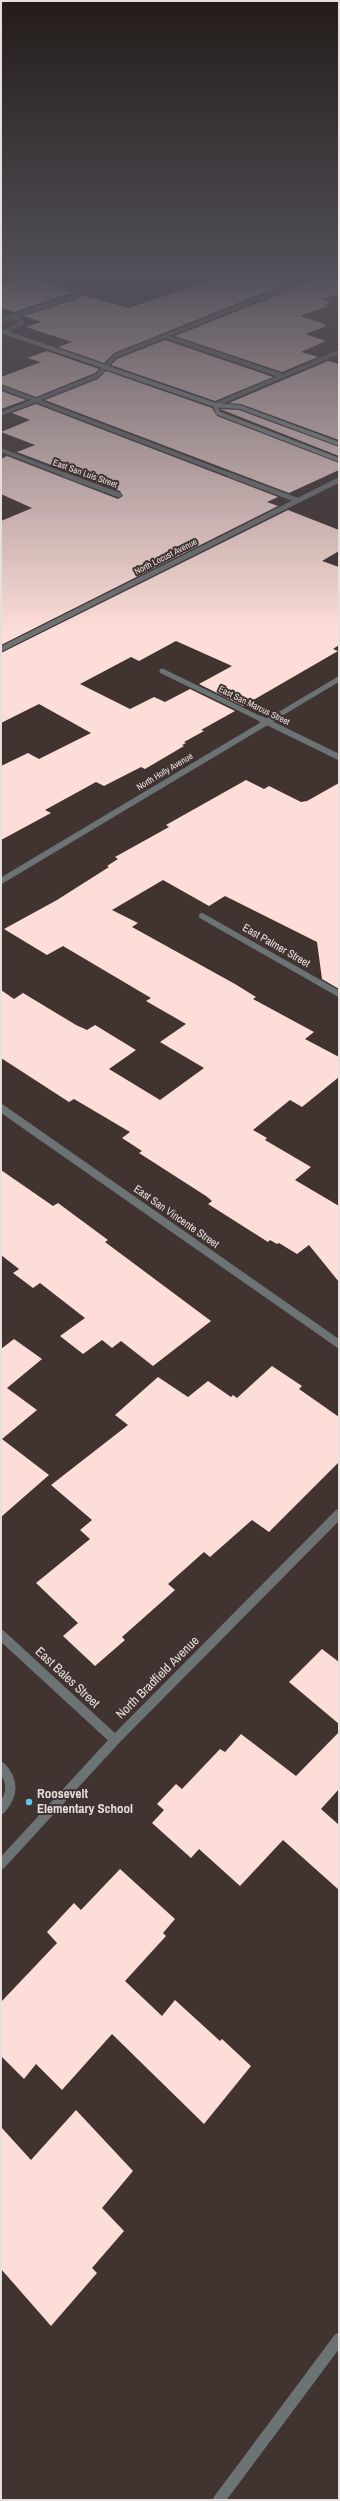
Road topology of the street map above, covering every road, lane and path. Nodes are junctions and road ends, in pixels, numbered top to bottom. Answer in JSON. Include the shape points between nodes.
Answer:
{"nodes":[{"id":1,"x":26,"y":397,"type":"edge"},
{"id":2,"x":43,"y":397,"type":"edge"},
{"id":3,"x":191,"y":397,"type":"edge"},
{"id":4,"x":234,"y":397,"type":"edge"},
{"id":5,"x":35,"y":400,"type":"junction"},
{"id":6,"x":215,"y":405,"type":"junction"},
{"id":7,"x":1,"y":414,"type":"edge"},
{"id":8,"x":339,"y":444,"type":"edge"},
{"id":9,"x":1,"y":450,"type":"edge"},
{"id":10,"x":339,"y":460,"type":"edge"},
{"id":11,"x":339,"y":480,"type":"edge"},
{"id":12,"x":118,"y":495,"type":"dead end"},
{"id":13,"x":297,"y":500,"type":"junction"},
{"id":14,"x":1,"y":649,"type":"edge"},
{"id":15,"x":162,"y":671,"type":"dead end"},
{"id":16,"x":339,"y":679,"type":"edge"},
{"id":17,"x":267,"y":722,"type":"junction"},
{"id":18,"x":339,"y":757,"type":"edge"},
{"id":19,"x":1,"y":881,"type":"edge"},
{"id":20,"x":202,"y":916,"type":"dead end"},
{"id":21,"x":339,"y":994,"type":"edge"},
{"id":22,"x":1,"y":1108,"type":"edge"},
{"id":23,"x":339,"y":1344,"type":"edge"},
{"id":24,"x":339,"y":1514,"type":"edge"},
{"id":25,"x":1,"y":1635,"type":"edge"},
{"id":26,"x":115,"y":1740,"type":"junction"},
{"id":27,"x":1,"y":1767,"type":"edge"},
{"id":28,"x":1,"y":1809,"type":"edge"},
{"id":29,"x":1,"y":1864,"type":"edge"},
{"id":30,"x":339,"y":2339,"type":"edge"},
{"id":31,"x":219,"y":2500,"type":"edge"}],
"edges":[{"from":1,"to":5,"type":"street"},
{"from":2,"to":5,"type":"street"},
{"from":3,"to":6,"type":"main road"},
{"from":4,"to":6,"type":"street"},
{"from":5,"to":7,"type":"street"},
{"from":5,"to":13,"type":"street"},
{"from":6,"to":8,"type":"main road","via":[[240,407]]},
{"from":6,"to":10,"type":"main road","via":[[218,413]]},
{"from":9,"to":12,"type":"street","name":"East San Luis Street"},
{"from":11,"to":13,"type":"street","name":"North Locust Avenue"},
{"from":13,"to":14,"type":"street","name":"North Locust Avenue"},
{"from":15,"to":17,"type":"street","name":"East San Marcus Street"},
{"from":16,"to":17,"type":"street","name":"North Holly Avenue"},
{"from":17,"to":18,"type":"street","name":"East San Marcus Street"},
{"from":17,"to":19,"type":"street","name":"North Holly Avenue"},
{"from":20,"to":21,"type":"street","name":"East Palmer Street"},
{"from":22,"to":23,"type":"street","name":"East San Vincente Street"},
{"from":24,"to":26,"type":"street","name":"North Bradfield Avenue"},
{"from":25,"to":26,"type":"street","name":"East Bales Street"},
{"from":26,"to":29,"type":"street","name":"North Bradfield Avenue"},
{"from":27,"to":28,"type":"street","via":[[10,1775],[12,1790]]},
{"from":30,"to":31,"type":"street"}]}
